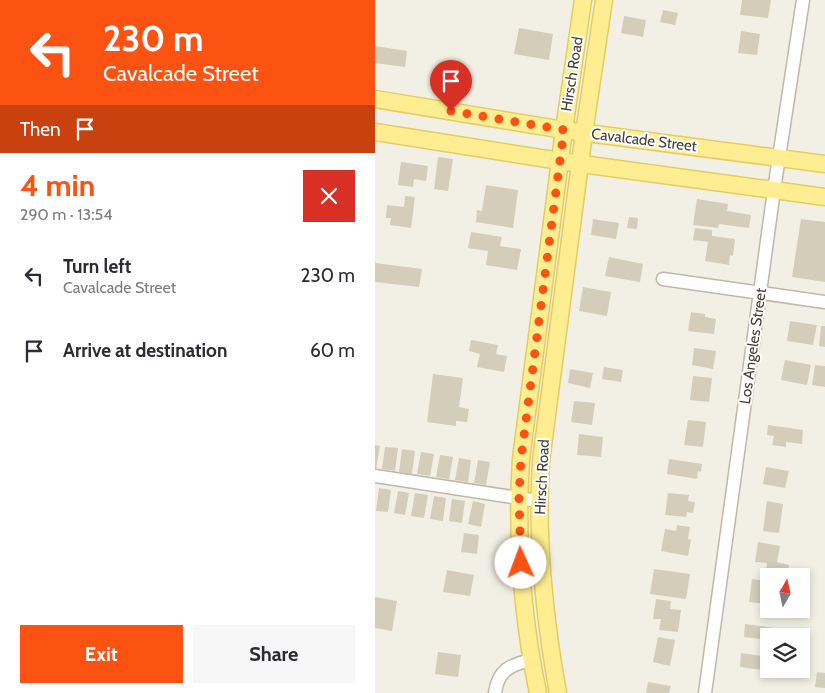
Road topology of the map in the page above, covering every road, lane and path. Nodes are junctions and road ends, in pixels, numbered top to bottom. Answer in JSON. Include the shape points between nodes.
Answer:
{"nodes":[{"id":1,"x":583,"y":0,"type":"edge"},
{"id":2,"x":604,"y":0,"type":"edge"},
{"id":3,"x":803,"y":0,"type":"edge"},
{"id":4,"x":375,"y":99,"type":"edge"},
{"id":5,"x":564,"y":130,"type":"junction"},
{"id":6,"x":375,"y":132,"type":"edge"},
{"id":7,"x":585,"y":133,"type":"junction"},
{"id":8,"x":779,"y":157,"type":"junction"},
{"id":9,"x":560,"y":161,"type":"junction"},
{"id":10,"x":581,"y":164,"type":"junction"},
{"id":11,"x":825,"y":164,"type":"edge"},
{"id":12,"x":774,"y":190,"type":"junction"},
{"id":13,"x":825,"y":197,"type":"edge"},
{"id":14,"x":663,"y":279,"type":"dead end"},
{"id":15,"x":760,"y":293,"type":"junction"},
{"id":16,"x":825,"y":302,"type":"edge"},
{"id":17,"x":375,"y":476,"type":"edge"},
{"id":18,"x":519,"y":498,"type":"junction"},
{"id":19,"x":538,"y":501,"type":"junction"},
{"id":20,"x":531,"y":660,"type":"junction"},
{"id":21,"x":495,"y":693,"type":"edge"},
{"id":22,"x":537,"y":693,"type":"edge"},
{"id":23,"x":557,"y":693,"type":"edge"},
{"id":24,"x":705,"y":693,"type":"edge"}],
"edges":[{"from":1,"to":5,"type":"main road","name":"Hirsch Road"},
{"from":2,"to":7,"type":"main road","name":"Hirsch Road"},
{"from":3,"to":8,"type":"street","name":"Los Angeles Street"},
{"from":4,"to":5,"type":"main road","name":"Cavalcade Street"},
{"from":5,"to":7,"type":"main road","name":"Cavalcade Street"},
{"from":5,"to":9,"type":"main road","name":"Hirsch Road"},
{"from":6,"to":9,"type":"main road","name":"Cavalcade Street"},
{"from":7,"to":8,"type":"main road","name":"Cavalcade Street"},
{"from":7,"to":10,"type":"main road","name":"Hirsch Road"},
{"from":8,"to":11,"type":"main road","name":"Cavalcade Street"},
{"from":8,"to":12,"type":"street","name":"Los Angeles Street"},
{"from":9,"to":10,"type":"main road","name":"Cavalcade Street"},
{"from":9,"to":18,"type":"main road","name":"Hirsch Road","via":[[522,449]]},
{"from":10,"to":12,"type":"main road","name":"Cavalcade Street"},
{"from":10,"to":19,"type":"main road","name":"Hirsch Road"},
{"from":12,"to":13,"type":"main road","name":"Cavalcade Street"},
{"from":12,"to":15,"type":"street","name":"Los Angeles Street"},
{"from":14,"to":15,"type":"street"},
{"from":15,"to":16,"type":"street"},
{"from":15,"to":24,"type":"street","name":"Los Angeles Street"},
{"from":17,"to":18,"type":"street"},
{"from":18,"to":19,"type":"street"},
{"from":18,"to":20,"type":"main road","name":"Hirsch Road","via":[[522,579]]},
{"from":19,"to":23,"type":"main road","name":"Hirsch Road","via":[[542,578]]},
{"from":20,"to":21,"type":"street","via":[[513,664],[501,674]]},
{"from":20,"to":22,"type":"main road","name":"Hirsch Road"}]}
